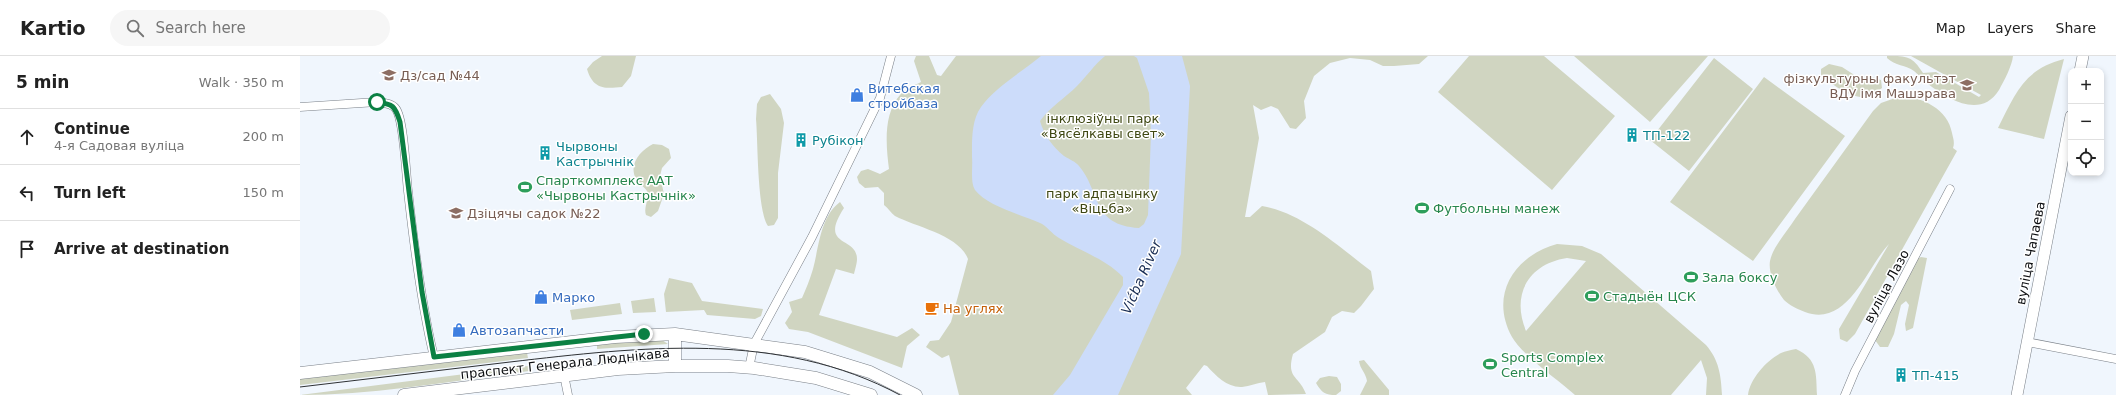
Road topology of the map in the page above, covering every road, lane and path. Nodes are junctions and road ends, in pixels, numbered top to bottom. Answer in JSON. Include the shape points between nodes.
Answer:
{"nodes":[{"id":1,"x":891,"y":56,"type":"edge"},
{"id":2,"x":2083,"y":56,"type":"edge"},
{"id":3,"x":2081,"y":68,"type":"edge"},
{"id":4,"x":300,"y":108,"type":"edge"},
{"id":5,"x":2068,"y":131,"type":"edge"},
{"id":6,"x":1950,"y":189,"type":"dead end"},
{"id":7,"x":675,"y":334,"type":"junction"},
{"id":8,"x":2027,"y":342,"type":"junction"},
{"id":9,"x":754,"y":344,"type":"junction"},
{"id":10,"x":434,"y":357,"type":"junction"},
{"id":11,"x":2116,"y":359,"type":"edge"},
{"id":12,"x":675,"y":366,"type":"junction"},
{"id":13,"x":750,"y":368,"type":"junction"},
{"id":14,"x":300,"y":373,"type":"edge"},
{"id":15,"x":564,"y":375,"type":"junction"},
{"id":16,"x":451,"y":392,"type":"edge"},
{"id":17,"x":912,"y":393,"type":"edge"},
{"id":18,"x":404,"y":395,"type":"edge"},
{"id":19,"x":568,"y":395,"type":"edge"},
{"id":20,"x":871,"y":395,"type":"edge"},
{"id":21,"x":1845,"y":395,"type":"edge"},
{"id":22,"x":2017,"y":395,"type":"edge"}],
"edges":[{"from":1,"to":9,"type":"street","via":[[880,98],[812,237]]},
{"from":2,"to":3,"type":"street"},
{"from":4,"to":10,"type":"street","via":[[377,102],[388,103],[396,109],[400,122],[428,332]]},
{"from":5,"to":8,"type":"street","name":"вуліца Чапаева"},
{"from":6,"to":21,"type":"street","name":"вуліца Лазо","via":[[1855,370]]},
{"from":7,"to":9,"type":"main road","name":"праспект Генерала Люднікава"},
{"from":7,"to":10,"type":"main road","name":"праспект Генерала Люднікава","via":[[615,337]]},
{"from":7,"to":12,"type":"main road"},
{"from":8,"to":11,"type":"street"},
{"from":8,"to":22,"type":"street","name":"вуліца Чапаева"},
{"from":9,"to":13,"type":"street"},
{"from":9,"to":17,"type":"main road","name":"праспект Генерала Люднікава","via":[[812,354],[870,372]]},
{"from":10,"to":14,"type":"main road","name":"праспект Генерала Люднікава"},
{"from":12,"to":13,"type":"main road","name":"праспект Генерала Люднікава"},
{"from":12,"to":15,"type":"main road","name":"праспект Генерала Люднікава"},
{"from":13,"to":20,"type":"main road","name":"праспект Генерала Люднікава","via":[[816,378]]},
{"from":15,"to":16,"type":"main road","name":"праспект Генерала Люднікава"},
{"from":15,"to":19,"type":"street"},
{"from":16,"to":18,"type":"main road","name":"праспект Генерала Люднікава"}]}
